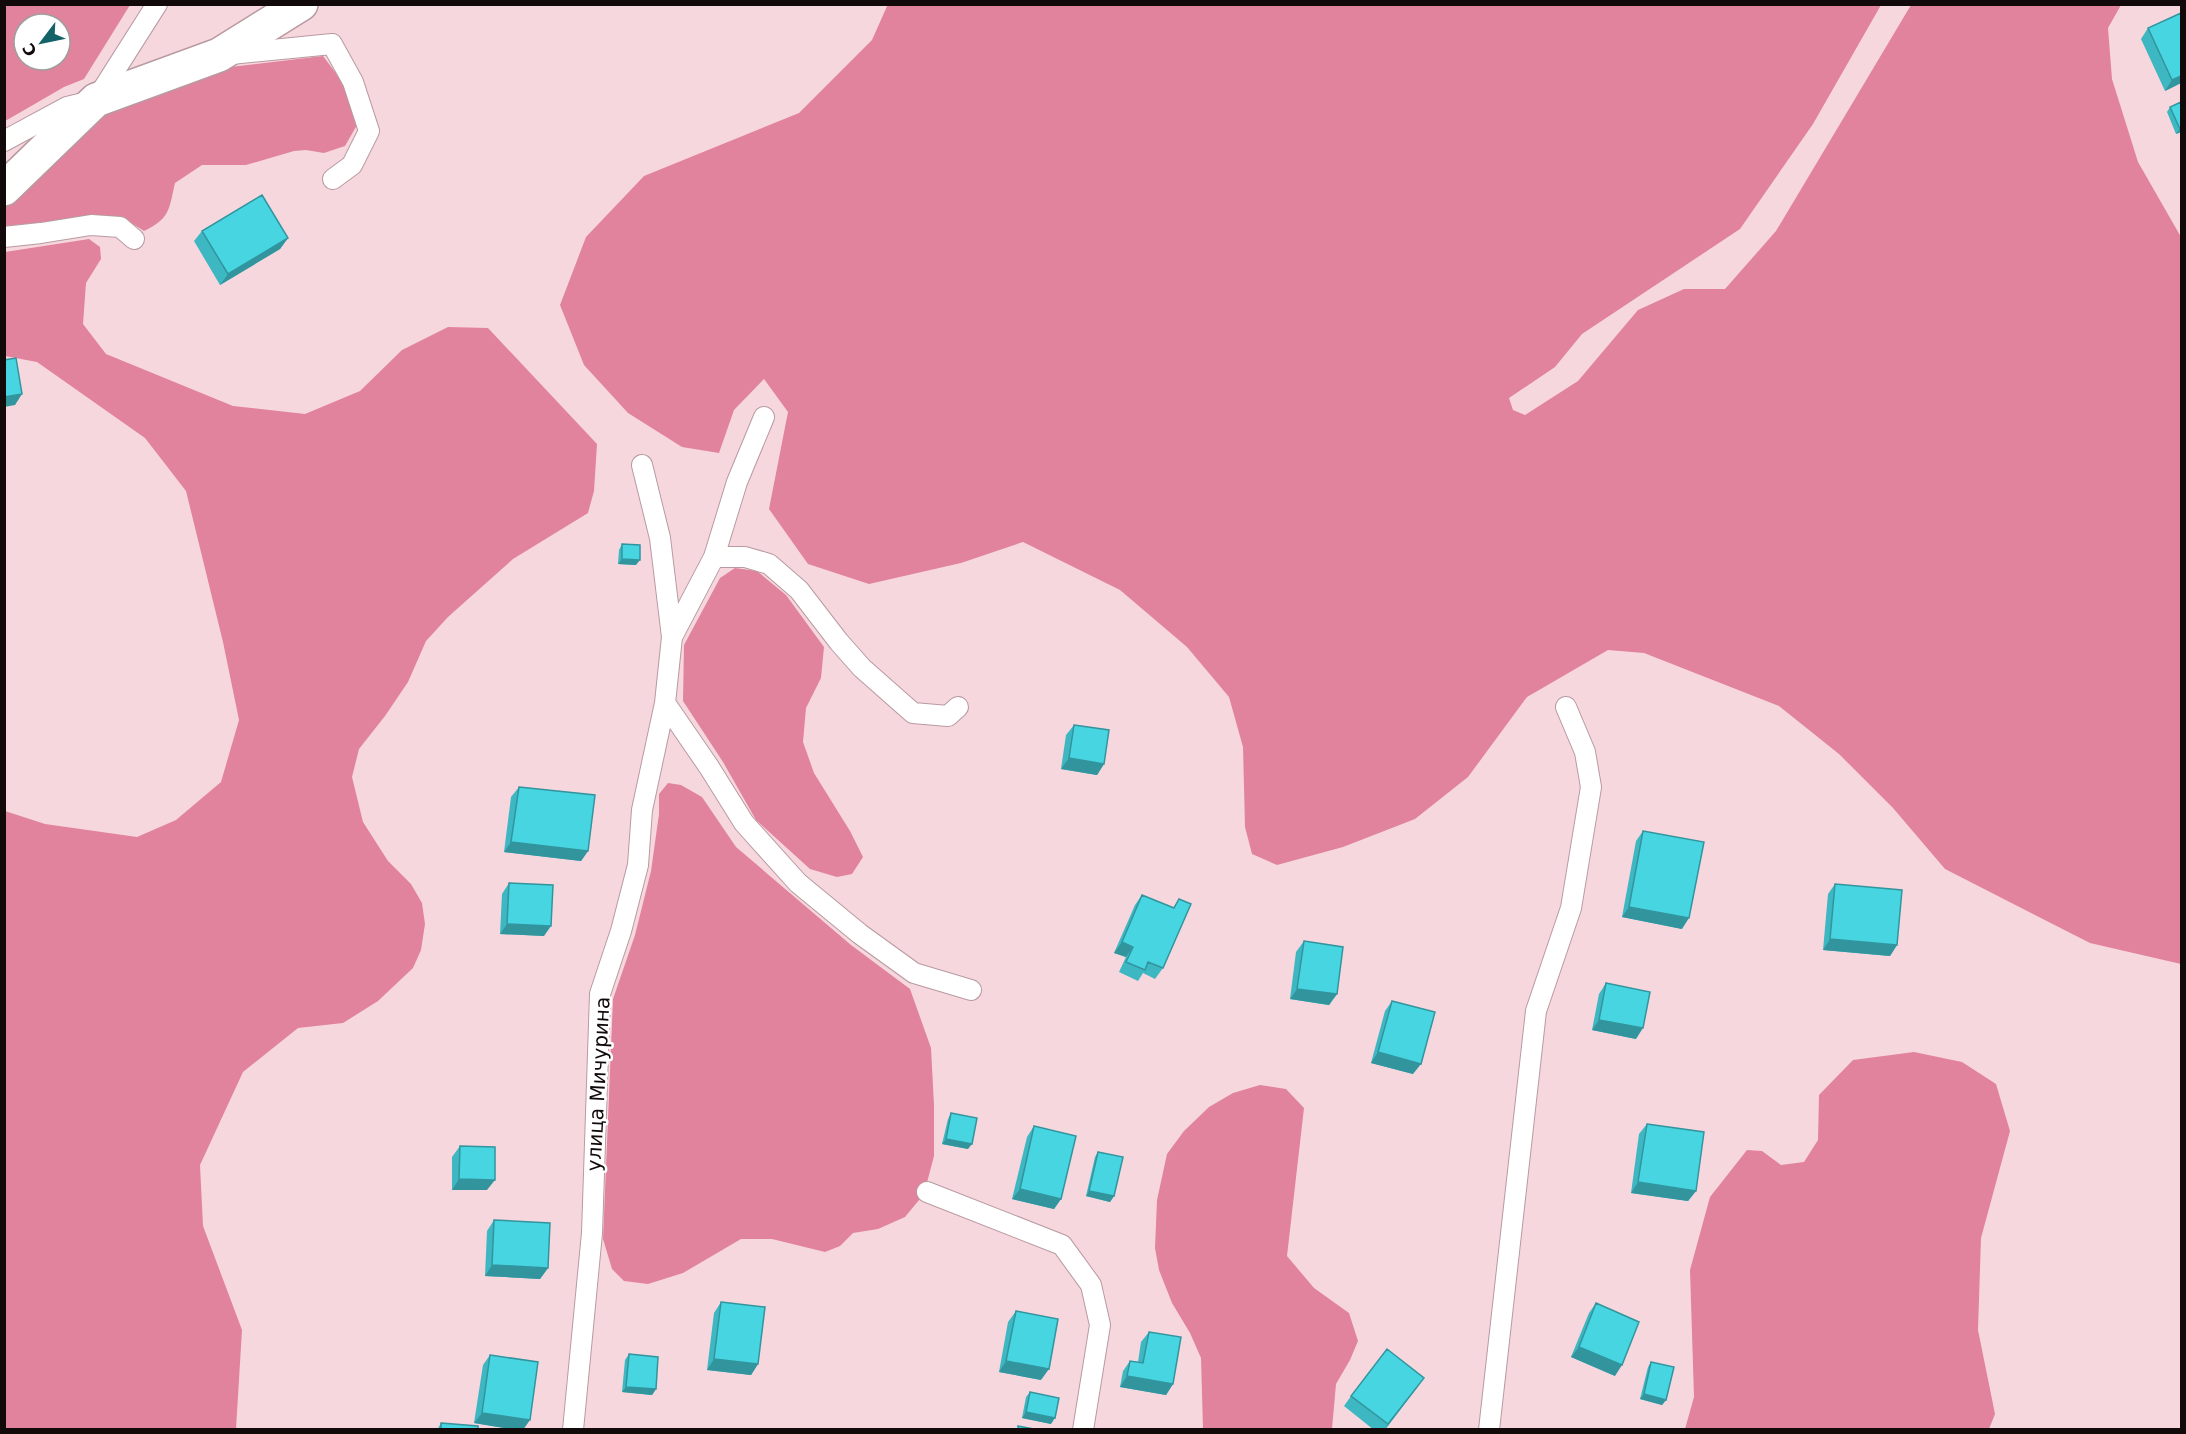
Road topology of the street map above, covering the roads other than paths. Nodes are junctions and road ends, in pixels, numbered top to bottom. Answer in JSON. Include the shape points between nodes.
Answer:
{"nodes":[{"id":1,"x":157,"y":4,"type":"edge"},
{"id":2,"x":301,"y":4,"type":"edge"},
{"id":3,"x":219,"y":55,"type":"junction"},
{"id":4,"x":96,"y":100,"type":"junction"},
{"id":5,"x":4,"y":141,"type":"edge"},
{"id":6,"x":333,"y":179,"type":"dead end"},
{"id":7,"x":4,"y":189,"type":"edge"},
{"id":8,"x":4,"y":237,"type":"edge"},
{"id":9,"x":134,"y":239,"type":"dead end"},
{"id":10,"x":764,"y":417,"type":"dead end"},
{"id":11,"x":642,"y":465,"type":"dead end"},
{"id":12,"x":714,"y":557,"type":"junction"},
{"id":13,"x":672,"y":637,"type":"junction"},
{"id":14,"x":665,"y":703,"type":"junction"},
{"id":15,"x":958,"y":707,"type":"dead end"},
{"id":16,"x":1566,"y":707,"type":"dead end"},
{"id":17,"x":971,"y":990,"type":"dead end"},
{"id":18,"x":927,"y":1192,"type":"dead end"},
{"id":19,"x":573,"y":1430,"type":"edge"},
{"id":20,"x":1083,"y":1430,"type":"edge"},
{"id":21,"x":1489,"y":1430,"type":"edge"}],
"edges":[{"from":1,"to":4,"type":"lane"},
{"from":2,"to":3,"type":"street"},
{"from":3,"to":4,"type":"street"},
{"from":3,"to":6,"type":"lane","via":[[332,44],[353,82],[369,130],[352,165]]},
{"from":4,"to":5,"type":"lane","via":[[67,107]]},
{"from":4,"to":7,"type":"street"},
{"from":8,"to":9,"type":"lane","via":[[91,225],[120,227]]},
{"from":10,"to":12,"type":"lane","via":[[737,482]]},
{"from":11,"to":13,"type":"lane","via":[[660,538]]},
{"from":12,"to":13,"type":"lane"},
{"from":12,"to":15,"type":"lane","via":[[745,557],[769,564],[799,590],[862,668],[913,713],[948,716]]},
{"from":13,"to":14,"type":"lane","name":"улица Мичурина"},
{"from":14,"to":17,"type":"lane","via":[[744,823],[798,883],[914,973]]},
{"from":14,"to":19,"type":"lane","name":"улица Мичурина","via":[[642,810],[638,865],[600,994],[592,1233]]},
{"from":16,"to":21,"type":"lane","via":[[1585,752],[1591,787],[1571,909],[1536,1011]]},
{"from":18,"to":20,"type":"lane","via":[[1062,1245],[1091,1285],[1100,1325]]}]}
